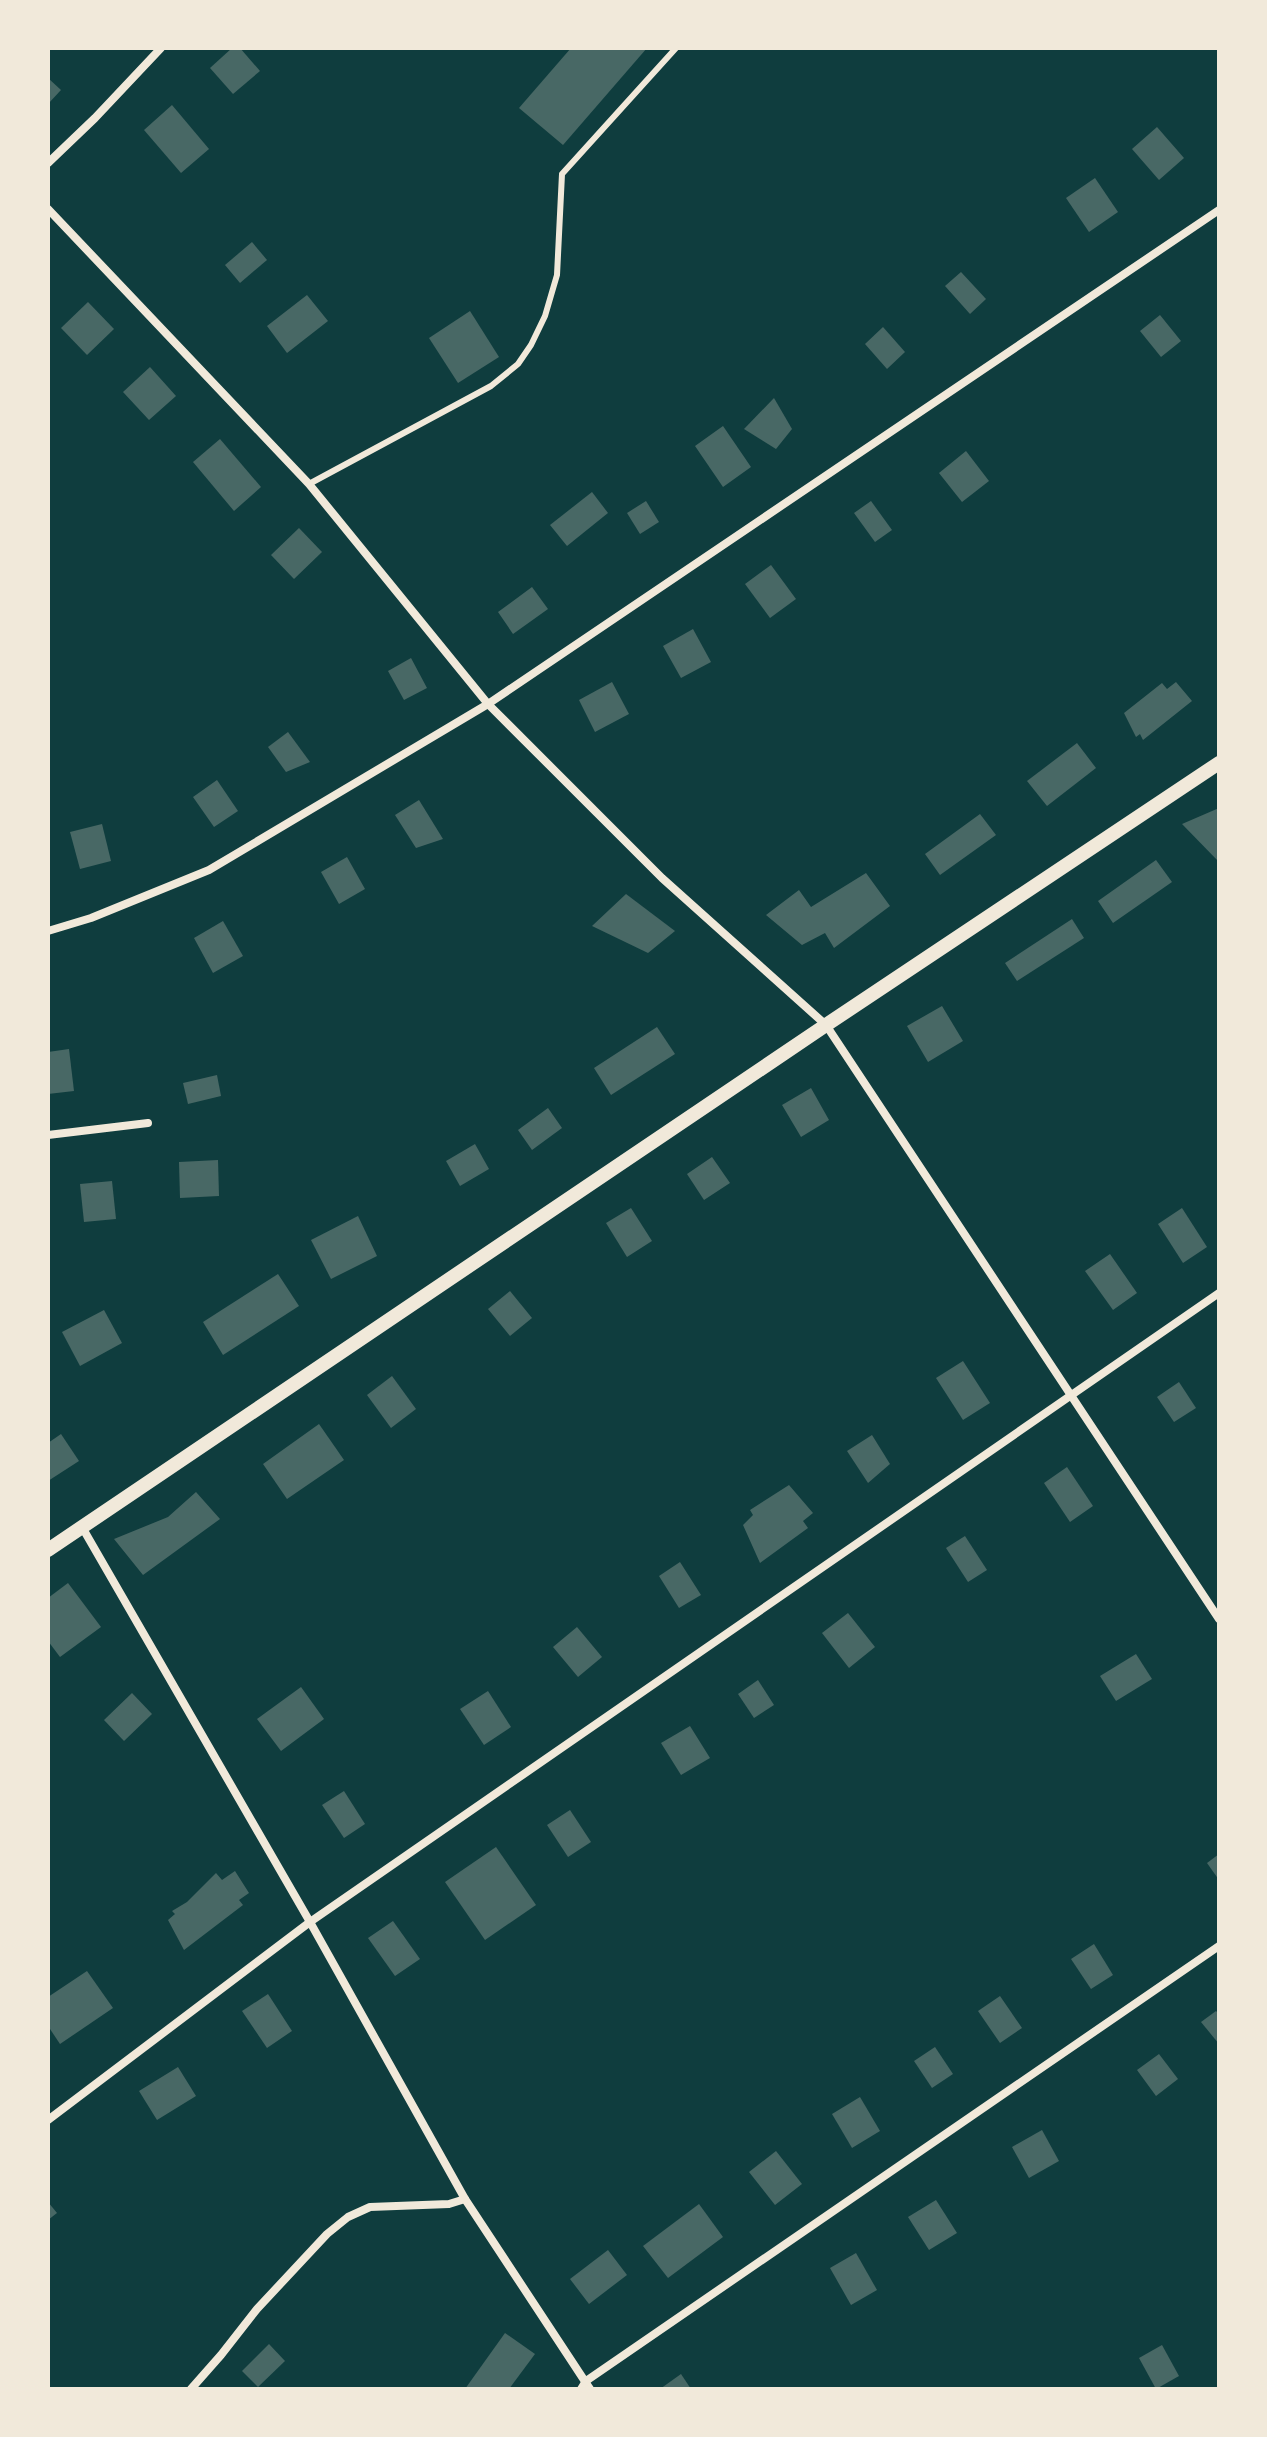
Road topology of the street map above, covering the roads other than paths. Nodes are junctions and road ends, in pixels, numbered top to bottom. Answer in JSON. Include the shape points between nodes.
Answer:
{"nodes":[{"id":1,"x":161,"y":48,"type":"edge"},
{"id":2,"x":676,"y":48,"type":"edge"},
{"id":3,"x":48,"y":163,"type":"edge"},
{"id":4,"x":48,"y":209,"type":"edge"},
{"id":5,"x":1219,"y":210,"type":"edge"},
{"id":6,"x":309,"y":484,"type":"junction"},
{"id":7,"x":488,"y":704,"type":"junction"},
{"id":8,"x":1219,"y":763,"type":"edge"},
{"id":9,"x":48,"y":931,"type":"edge"},
{"id":10,"x":826,"y":1025,"type":"junction"},
{"id":11,"x":148,"y":1123,"type":"dead end"},
{"id":12,"x":48,"y":1135,"type":"edge"},
{"id":13,"x":1219,"y":1293,"type":"edge"},
{"id":14,"x":1070,"y":1395,"type":"junction"},
{"id":15,"x":82,"y":1527,"type":"junction"},
{"id":16,"x":48,"y":1550,"type":"edge"},
{"id":17,"x":1219,"y":1619,"type":"edge"},
{"id":18,"x":310,"y":1922,"type":"junction"},
{"id":19,"x":1219,"y":1946,"type":"edge"},
{"id":20,"x":48,"y":2120,"type":"edge"},
{"id":21,"x":465,"y":2199,"type":"junction"},
{"id":22,"x":586,"y":2386,"type":"edge"},
{"id":23,"x":191,"y":2389,"type":"edge"}],
"edges":[{"from":1,"to":3,"type":"street"},
{"from":2,"to":6,"type":"lane","via":[[562,174],[557,275],[545,316],[518,364],[491,386]]},
{"from":4,"to":6,"type":"street"},
{"from":5,"to":7,"type":"street"},
{"from":6,"to":7,"type":"street"},
{"from":7,"to":9,"type":"street","via":[[209,870]]},
{"from":7,"to":10,"type":"street","via":[[662,878]]},
{"from":8,"to":10,"type":"street"},
{"from":10,"to":14,"type":"street"},
{"from":10,"to":15,"type":"street"},
{"from":11,"to":12,"type":"street"},
{"from":13,"to":14,"type":"street"},
{"from":14,"to":17,"type":"street"},
{"from":14,"to":18,"type":"street"},
{"from":15,"to":16,"type":"street"},
{"from":15,"to":18,"type":"street"},
{"from":18,"to":20,"type":"street"},
{"from":18,"to":21,"type":"street"},
{"from":19,"to":22,"type":"street"},
{"from":21,"to":22,"type":"street"},
{"from":21,"to":23,"type":"street","via":[[370,2207],[348,2217],[257,2309]]}]}
